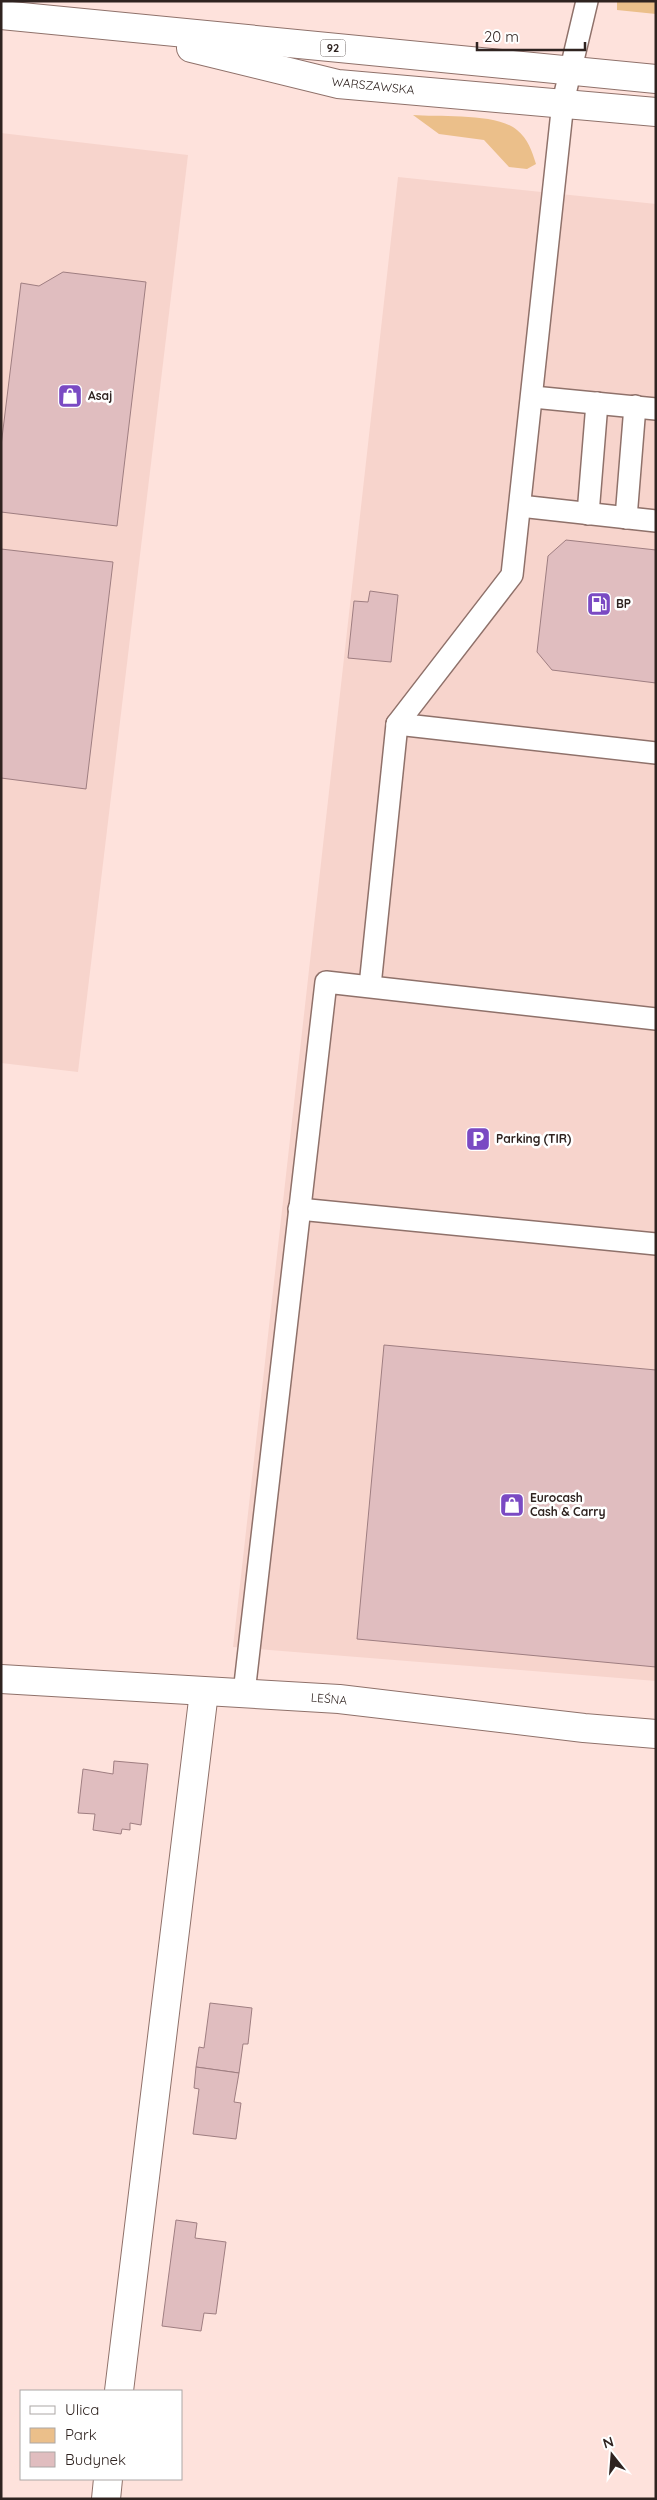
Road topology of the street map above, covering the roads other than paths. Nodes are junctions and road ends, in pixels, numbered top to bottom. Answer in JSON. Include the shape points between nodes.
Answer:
{"nodes":[{"id":1,"x":587,"y":1,"type":"edge"},
{"id":2,"x":1,"y":14,"type":"edge"},
{"id":3,"x":97,"y":24,"type":"junction"},
{"id":4,"x":570,"y":71,"type":"junction"},
{"id":5,"x":656,"y":79,"type":"edge"},
{"id":6,"x":563,"y":102,"type":"junction"},
{"id":7,"x":656,"y":112,"type":"edge"},
{"id":8,"x":533,"y":396,"type":"junction"},
{"id":9,"x":597,"y":403,"type":"junction"},
{"id":10,"x":635,"y":406,"type":"junction"},
{"id":11,"x":656,"y":409,"type":"edge"},
{"id":12,"x":520,"y":506,"type":"junction"},
{"id":13,"x":588,"y":514,"type":"junction"},
{"id":14,"x":626,"y":518,"type":"junction"},
{"id":15,"x":656,"y":522,"type":"edge"},
{"id":16,"x":397,"y":724,"type":"junction"},
{"id":17,"x":656,"y":753,"type":"edge"},
{"id":18,"x":370,"y":986,"type":"junction"},
{"id":19,"x":656,"y":1019,"type":"edge"},
{"id":20,"x":299,"y":1209,"type":"junction"},
{"id":21,"x":656,"y":1244,"type":"edge"},
{"id":22,"x":1,"y":1679,"type":"edge"},
{"id":23,"x":204,"y":1692,"type":"junction"},
{"id":24,"x":244,"y":1693,"type":"junction"},
{"id":25,"x":656,"y":1734,"type":"edge"},
{"id":26,"x":119,"y":2390,"type":"edge"},
{"id":27,"x":108,"y":2480,"type":"edge"},
{"id":28,"x":106,"y":2499,"type":"edge"}],
"edges":[{"from":1,"to":4,"type":"lane"},
{"from":2,"to":3,"type":"street","name":"WARSZAWSKA","number":"92"},
{"from":3,"to":4,"type":"street","name":"WARSZAWSKA","number":"92"},
{"from":3,"to":6,"type":"street","name":"WARSZAWSKA","number":"92","via":[[338,84]]},
{"from":4,"to":5,"type":"street","name":"WARSZAWSKA","number":"92"},
{"from":4,"to":6,"type":"lane"},
{"from":6,"to":7,"type":"street","name":"WARSZAWSKA","number":"92"},
{"from":6,"to":8,"type":"lane"},
{"from":8,"to":9,"type":"lane"},
{"from":8,"to":12,"type":"lane"},
{"from":9,"to":10,"type":"lane"},
{"from":9,"to":13,"type":"lane"},
{"from":10,"to":11,"type":"lane"},
{"from":10,"to":14,"type":"lane"},
{"from":12,"to":13,"type":"lane"},
{"from":12,"to":16,"type":"lane","via":[[512,575]]},
{"from":13,"to":14,"type":"lane"},
{"from":14,"to":15,"type":"lane"},
{"from":16,"to":17,"type":"lane"},
{"from":16,"to":18,"type":"lane"},
{"from":18,"to":19,"type":"lane"},
{"from":18,"to":20,"type":"lane","via":[[326,982]]},
{"from":20,"to":21,"type":"lane"},
{"from":20,"to":24,"type":"lane"},
{"from":22,"to":23,"type":"street","name":"LEŚNA"},
{"from":23,"to":24,"type":"street","name":"LEŚNA"},
{"from":23,"to":26,"type":"street"},
{"from":24,"to":25,"type":"street","name":"LEŚNA","via":[[339,1699]]},
{"from":27,"to":28,"type":"street"}]}
